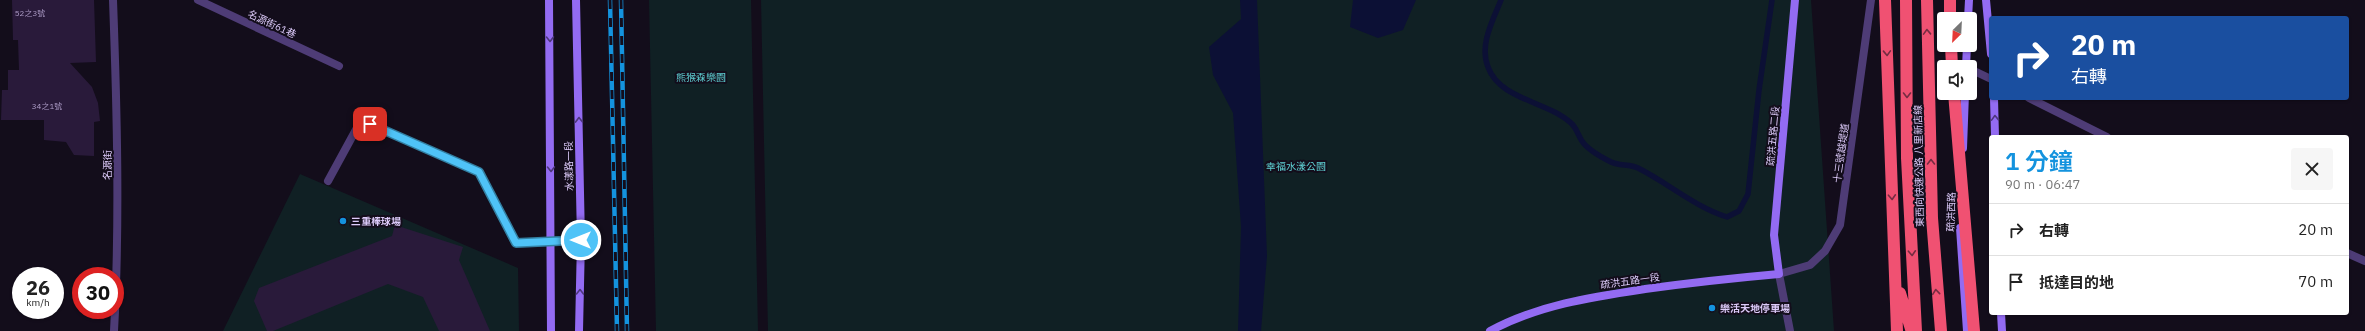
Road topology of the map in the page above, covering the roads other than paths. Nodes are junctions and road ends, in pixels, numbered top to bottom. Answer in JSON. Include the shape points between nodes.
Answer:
{"nodes":[{"id":1,"x":113,"y":0,"type":"edge"},
{"id":2,"x":198,"y":0,"type":"edge"},
{"id":3,"x":549,"y":0,"type":"edge"},
{"id":4,"x":576,"y":0,"type":"edge"},
{"id":5,"x":1795,"y":0,"type":"edge"},
{"id":6,"x":1871,"y":0,"type":"edge"},
{"id":7,"x":1885,"y":0,"type":"edge"},
{"id":8,"x":1906,"y":0,"type":"edge"},
{"id":9,"x":1927,"y":0,"type":"edge"},
{"id":10,"x":1950,"y":0,"type":"edge"},
{"id":11,"x":1969,"y":0,"type":"edge"},
{"id":12,"x":1986,"y":0,"type":"edge"},
{"id":13,"x":1950,"y":12,"type":"edge"},
{"id":14,"x":1968,"y":12,"type":"edge"},
{"id":15,"x":1989,"y":32,"type":"edge"},
{"id":16,"x":339,"y":66,"type":"dead end"},
{"id":17,"x":1977,"y":72,"type":"edge"},
{"id":18,"x":1989,"y":78,"type":"edge"},
{"id":19,"x":1955,"y":100,"type":"edge"},
{"id":20,"x":1965,"y":100,"type":"edge"},
{"id":21,"x":1994,"y":100,"type":"edge"},
{"id":22,"x":2033,"y":100,"type":"edge"},
{"id":23,"x":1995,"y":135,"type":"edge"},
{"id":24,"x":2103,"y":135,"type":"edge"},
{"id":25,"x":328,"y":181,"type":"dead end"},
{"id":26,"x":552,"y":240,"type":"junction"},
{"id":27,"x":581,"y":240,"type":"junction"},
{"id":28,"x":2349,"y":254,"type":"edge"},
{"id":29,"x":2365,"y":261,"type":"edge"},
{"id":30,"x":1778,"y":274,"type":"junction"},
{"id":31,"x":1896,"y":276,"type":"junction"},
{"id":32,"x":2001,"y":315,"type":"edge"},
{"id":33,"x":114,"y":331,"type":"edge"},
{"id":34,"x":551,"y":331,"type":"edge"},
{"id":35,"x":579,"y":331,"type":"edge"},
{"id":36,"x":1490,"y":331,"type":"edge"},
{"id":37,"x":1790,"y":331,"type":"edge"},
{"id":38,"x":1897,"y":331,"type":"edge"},
{"id":39,"x":1911,"y":331,"type":"edge"},
{"id":40,"x":1916,"y":331,"type":"edge"},
{"id":41,"x":1941,"y":331,"type":"edge"},
{"id":42,"x":1967,"y":331,"type":"edge"},
{"id":43,"x":1974,"y":331,"type":"edge"},
{"id":44,"x":2002,"y":331,"type":"edge"}],
"edges":[{"from":1,"to":33,"type":"street","name":"名源街","via":[[117,100],[117,273]]},
{"from":2,"to":16,"type":"street","name":"名源街61巷"},
{"from":3,"to":26,"type":"street","name":"水漾路一段","one_way":true},
{"from":27,"to":4,"type":"street","name":"水漾路一段","one_way":true},
{"from":5,"to":30,"type":"street","name":"疏洪五路二段","via":[[1774,235]]},
{"from":6,"to":30,"type":"street","name":"十三號越堤道","via":[[1840,225],[1825,251],[1810,265]]},
{"from":7,"to":31,"type":"highway","one_way":true},
{"from":8,"to":40,"type":"highway","name":"東西向快速公路 八里新店線","one_way":true,"via":[[1907,158]]},
{"from":41,"to":9,"type":"highway","name":"東西向快速公路 八里新店線","one_way":true,"via":[[1932,218]]},
{"from":10,"to":13,"type":"highway"},
{"from":11,"to":14,"type":"street"},
{"from":12,"to":15,"type":"street"},
{"from":17,"to":18,"type":"street"},
{"from":19,"to":43,"type":"highway","bridge":true},
{"from":20,"to":42,"type":"street","name":"疏洪西路","via":[[1960,240]]},
{"from":23,"to":21,"type":"street","one_way":true},
{"from":22,"to":24,"type":"street"},
{"from":25,"to":26,"type":"street","via":[[358,126],[370,124],[479,172],[516,243]]},
{"from":26,"to":27,"type":"street"},
{"from":26,"to":34,"type":"street","name":"水漾路一段"},
{"from":35,"to":27,"type":"street","name":"水漾路一段","one_way":true},
{"from":28,"to":29,"type":"street"},
{"from":30,"to":36,"type":"street","name":"疏洪五路一段","via":[[1580,299],[1509,321]]},
{"from":30,"to":37,"type":"street"},
{"from":31,"to":38,"type":"highway"},
{"from":31,"to":39,"type":"highway"},
{"from":32,"to":44,"type":"street"}]}
